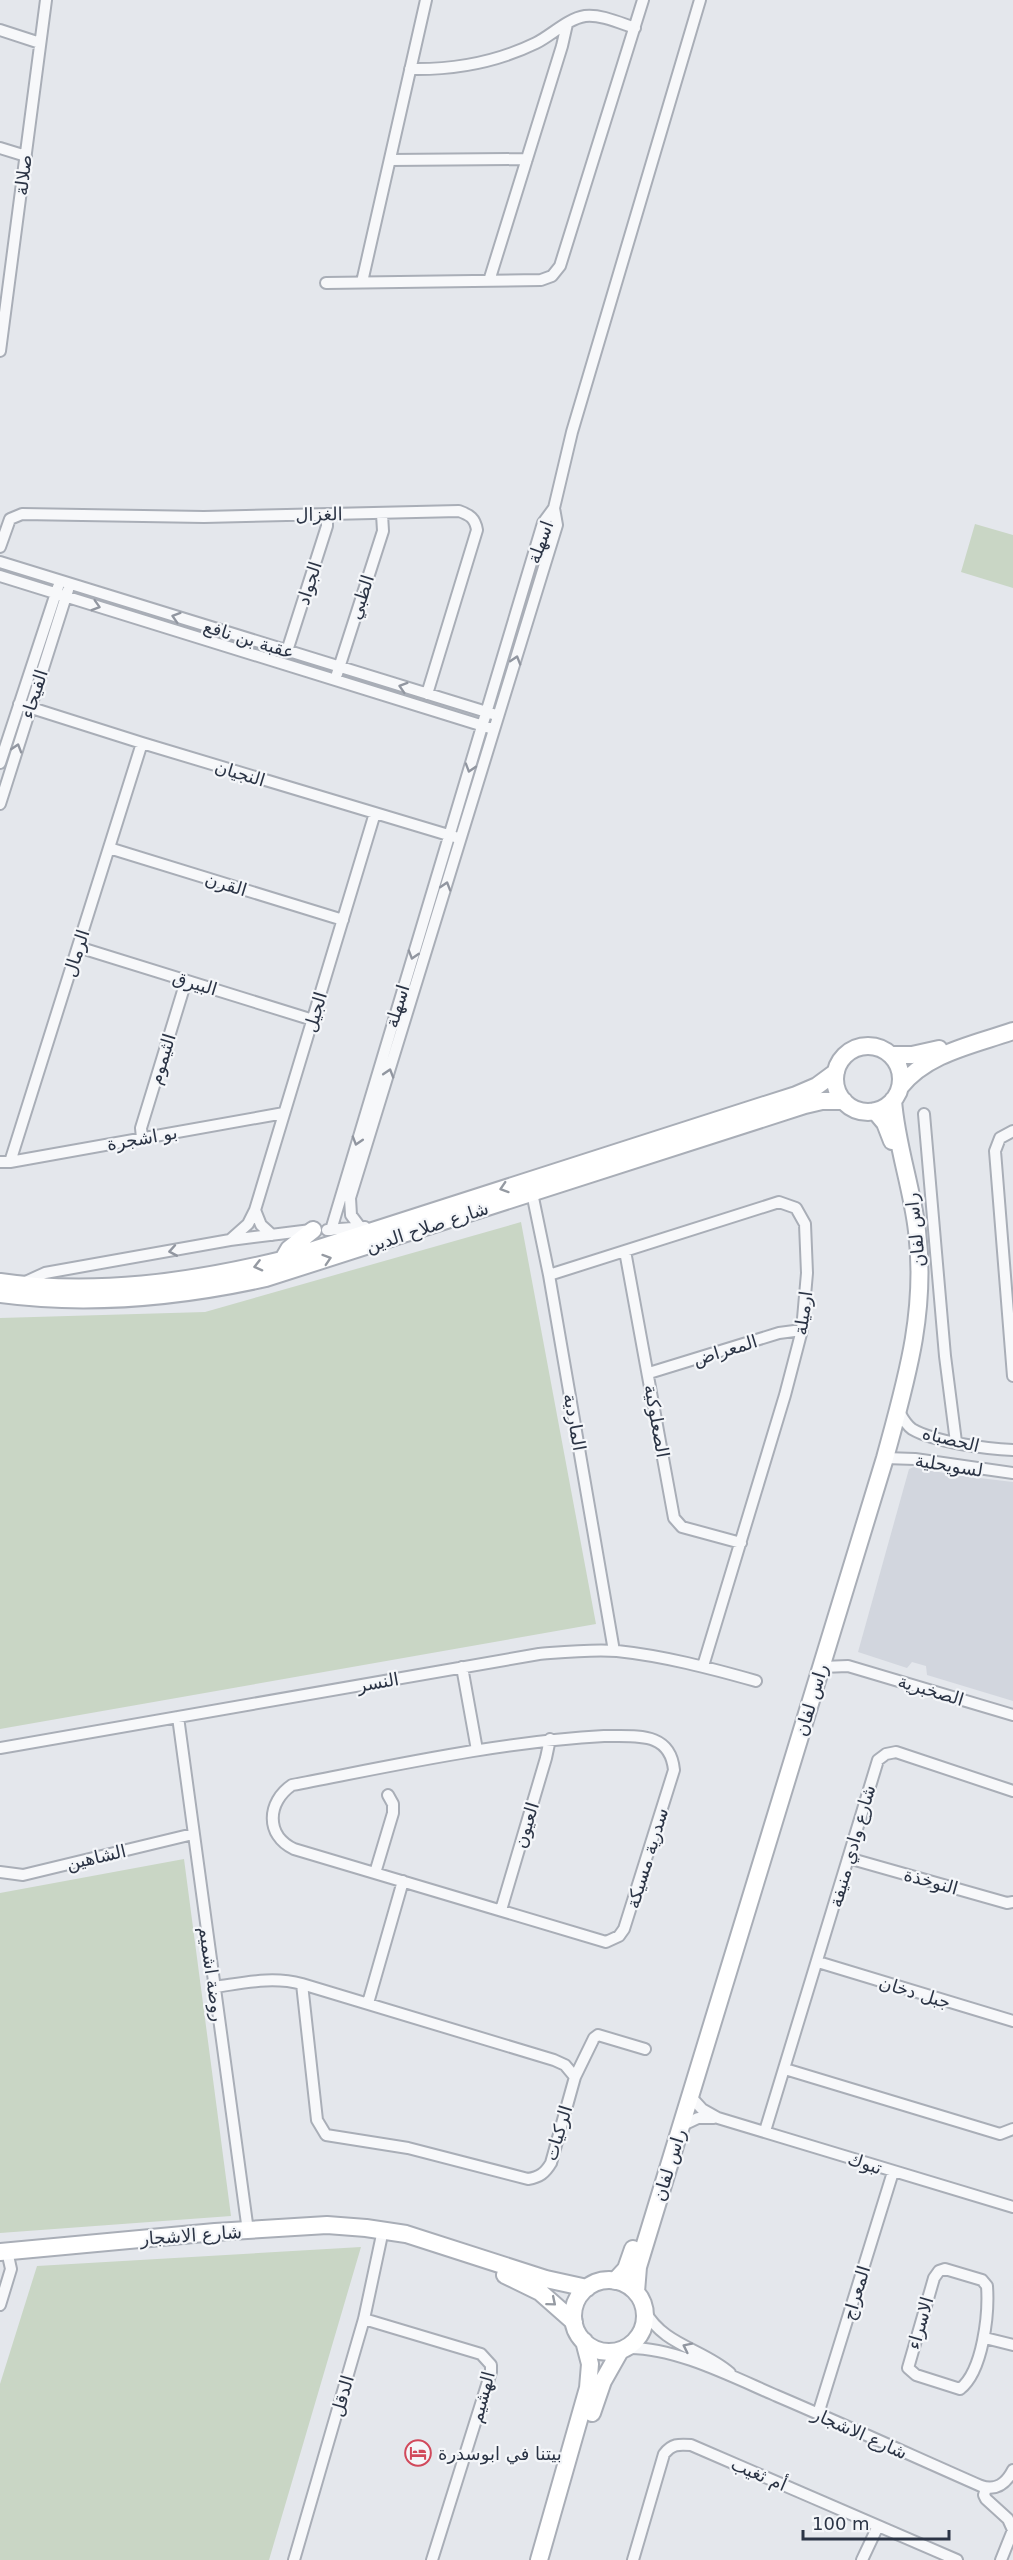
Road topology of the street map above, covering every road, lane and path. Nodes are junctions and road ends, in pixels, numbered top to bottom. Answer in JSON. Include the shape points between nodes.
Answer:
{"nodes":[{"id":1,"x":46,"y":0,"type":"edge"},
{"id":2,"x":426,"y":0,"type":"edge"},
{"id":3,"x":643,"y":0,"type":"edge"},
{"id":4,"x":700,"y":0,"type":"edge"},
{"id":5,"x":567,"y":24,"type":"junction"},
{"id":6,"x":634,"y":28,"type":"junction"},
{"id":7,"x":0,"y":30,"type":"edge"},
{"id":8,"x":40,"y":43,"type":"junction"},
{"id":9,"x":410,"y":69,"type":"junction"},
{"id":10,"x":0,"y":148,"type":"edge"},
{"id":11,"x":26,"y":156,"type":"junction"},
{"id":12,"x":527,"y":159,"type":"junction"},
{"id":13,"x":390,"y":160,"type":"junction"},
{"id":14,"x":489,"y":281,"type":"junction"},
{"id":15,"x":362,"y":282,"type":"junction"},
{"id":16,"x":326,"y":283,"type":"dead end"},
{"id":17,"x":0,"y":351,"type":"edge"},
{"id":18,"x":554,"y":508,"type":"junction"},
{"id":19,"x":382,"y":513,"type":"junction"},
{"id":20,"x":327,"y":514,"type":"junction"},
{"id":21,"x":0,"y":547,"type":"edge"},
{"id":22,"x":0,"y":562,"type":"edge"},
{"id":23,"x":0,"y":576,"type":"edge"},
{"id":24,"x":65,"y":582,"type":"junction"},
{"id":25,"x":61,"y":595,"type":"junction"},
{"id":26,"x":287,"y":651,"type":"junction"},
{"id":27,"x":339,"y":667,"type":"junction"},
{"id":28,"x":335,"y":681,"type":"junction"},
{"id":29,"x":427,"y":694,"type":"junction"},
{"id":30,"x":24,"y":706,"type":"junction"},
{"id":31,"x":487,"y":712,"type":"junction"},
{"id":32,"x":499,"y":716,"type":"junction"},
{"id":33,"x":483,"y":726,"type":"junction"},
{"id":34,"x":495,"y":730,"type":"junction"},
{"id":35,"x":142,"y":743,"type":"junction"},
{"id":36,"x":0,"y":763,"type":"edge"},
{"id":37,"x":0,"y":804,"type":"edge"},
{"id":38,"x":375,"y":813,"type":"junction"},
{"id":39,"x":449,"y":835,"type":"junction"},
{"id":40,"x":461,"y":838,"type":"junction"},
{"id":41,"x":109,"y":848,"type":"junction"},
{"id":42,"x":343,"y":920,"type":"junction"},
{"id":43,"x":78,"y":947,"type":"junction"},
{"id":44,"x":186,"y":981,"type":"junction"},
{"id":45,"x":313,"y":1020,"type":"junction"},
{"id":46,"x":1013,"y":1023,"type":"edge"},
{"id":47,"x":1013,"y":1031,"type":"edge"},
{"id":48,"x":891,"y":1055,"type":"junction"},
{"id":49,"x":836,"y":1072,"type":"junction"},
{"id":50,"x":896,"y":1094,"type":"junction"},
{"id":51,"x":844,"y":1101,"type":"junction"},
{"id":52,"x":875,"y":1111,"type":"junction"},
{"id":53,"x":285,"y":1113,"type":"junction"},
{"id":54,"x":924,"y":1114,"type":"dead end"},
{"id":55,"x":1013,"y":1131,"type":"edge"},
{"id":56,"x":142,"y":1138,"type":"junction"},
{"id":57,"x":5,"y":1162,"type":"edge"},
{"id":58,"x":531,"y":1187,"type":"junction"},
{"id":59,"x":255,"y":1210,"type":"junction"},
{"id":60,"x":360,"y":1227,"type":"junction"},
{"id":61,"x":383,"y":1227,"type":"junction"},
{"id":62,"x":313,"y":1230,"type":"junction"},
{"id":63,"x":331,"y":1230,"type":"junction"},
{"id":64,"x":272,"y":1235,"type":"junction"},
{"id":65,"x":230,"y":1240,"type":"junction"},
{"id":66,"x":625,"y":1251,"type":"junction"},
{"id":67,"x":286,"y":1265,"type":"junction"},
{"id":68,"x":549,"y":1275,"type":"junction"},
{"id":69,"x":0,"y":1282,"type":"edge"},
{"id":70,"x":1010,"y":1290,"type":"edge"},
{"id":71,"x":19,"y":1291,"type":"junction"},
{"id":72,"x":0,"y":1294,"type":"edge"},
{"id":73,"x":802,"y":1330,"type":"junction"},
{"id":74,"x":649,"y":1373,"type":"junction"},
{"id":75,"x":1013,"y":1376,"type":"edge"},
{"id":76,"x":901,"y":1415,"type":"junction"},
{"id":77,"x":956,"y":1442,"type":"junction"},
{"id":78,"x":1013,"y":1450,"type":"edge"},
{"id":79,"x":889,"y":1457,"type":"junction"},
{"id":80,"x":1013,"y":1473,"type":"edge"},
{"id":81,"x":741,"y":1543,"type":"junction"},
{"id":82,"x":614,"y":1651,"type":"junction"},
{"id":83,"x":824,"y":1659,"type":"junction"},
{"id":84,"x":703,"y":1666,"type":"junction"},
{"id":85,"x":462,"y":1667,"type":"junction"},
{"id":86,"x":756,"y":1681,"type":"dead end"},
{"id":87,"x":1013,"y":1715,"type":"edge"},
{"id":88,"x":178,"y":1718,"type":"junction"},
{"id":89,"x":550,"y":1739,"type":"junction"},
{"id":90,"x":0,"y":1748,"type":"edge"},
{"id":91,"x":477,"y":1750,"type":"junction"},
{"id":92,"x":1013,"y":1791,"type":"edge"},
{"id":93,"x":388,"y":1795,"type":"dead end"},
{"id":94,"x":193,"y":1834,"type":"junction"},
{"id":95,"x":848,"y":1858,"type":"junction"},
{"id":96,"x":0,"y":1872,"type":"edge"},
{"id":97,"x":375,"y":1873,"type":"junction"},
{"id":98,"x":403,"y":1881,"type":"junction"},
{"id":99,"x":1013,"y":1902,"type":"edge"},
{"id":100,"x":501,"y":1910,"type":"junction"},
{"id":101,"x":818,"y":1962,"type":"junction"},
{"id":102,"x":302,"y":1984,"type":"junction"},
{"id":103,"x":214,"y":1987,"type":"junction"},
{"id":104,"x":368,"y":2003,"type":"junction"},
{"id":105,"x":1013,"y":2021,"type":"edge"},
{"id":106,"x":645,"y":2049,"type":"dead end"},
{"id":107,"x":785,"y":2069,"type":"junction"},
{"id":108,"x":575,"y":2077,"type":"junction"},
{"id":109,"x":690,"y":2096,"type":"junction"},
{"id":110,"x":717,"y":2118,"type":"junction"},
{"id":111,"x":680,"y":2126,"type":"junction"},
{"id":112,"x":1013,"y":2129,"type":"edge"},
{"id":113,"x":765,"y":2132,"type":"junction"},
{"id":114,"x":893,"y":2172,"type":"junction"},
{"id":115,"x":1013,"y":2207,"type":"edge"},
{"id":116,"x":383,"y":2230,"type":"junction"},
{"id":117,"x":248,"y":2231,"type":"junction"},
{"id":118,"x":3,"y":2252,"type":"edge"},
{"id":119,"x":615,"y":2281,"type":"junction"},
{"id":120,"x":587,"y":2288,"type":"junction"},
{"id":121,"x":636,"y":2292,"type":"junction"},
{"id":122,"x":0,"y":2305,"type":"edge"},
{"id":123,"x":645,"y":2311,"type":"junction"},
{"id":124,"x":364,"y":2319,"type":"junction"},
{"id":125,"x":574,"y":2322,"type":"junction"},
{"id":126,"x":985,"y":2338,"type":"junction"},
{"id":127,"x":584,"y":2341,"type":"junction"},
{"id":128,"x":1013,"y":2345,"type":"edge"},
{"id":129,"x":623,"y":2349,"type":"junction"},
{"id":130,"x":735,"y":2378,"type":"junction"},
{"id":131,"x":818,"y":2414,"type":"junction"},
{"id":132,"x":1013,"y":2470,"type":"edge"},
{"id":133,"x":986,"y":2488,"type":"junction"},
{"id":134,"x":878,"y":2526,"type":"junction"},
{"id":135,"x":1013,"y":2530,"type":"edge"},
{"id":136,"x":294,"y":2560,"type":"edge"},
{"id":137,"x":432,"y":2560,"type":"edge"},
{"id":138,"x":539,"y":2560,"type":"edge"},
{"id":139,"x":548,"y":2560,"type":"edge"},
{"id":140,"x":633,"y":2560,"type":"edge"},
{"id":141,"x":862,"y":2560,"type":"edge"},
{"id":142,"x":957,"y":2560,"type":"edge"},
{"id":143,"x":1001,"y":2560,"type":"edge"}],
"edges":[{"from":1,"to":8,"type":"street","name":"صلالة"},
{"from":2,"to":9,"type":"street"},
{"from":3,"to":6,"type":"street"},
{"from":4,"to":18,"type":"street","via":[[572,432]]},
{"from":5,"to":6,"type":"street","via":[[587,15]]},
{"from":5,"to":9,"type":"street","via":[[502,57],[450,68]]},
{"from":5,"to":12,"type":"street"},
{"from":6,"to":14,"type":"street","via":[[560,266],[552,276],[541,280]]},
{"from":7,"to":8,"type":"street"},
{"from":8,"to":11,"type":"street","name":"صلالة"},
{"from":9,"to":13,"type":"street"},
{"from":10,"to":11,"type":"street"},
{"from":11,"to":17,"type":"street","name":"صلالة"},
{"from":12,"to":13,"type":"street"},
{"from":12,"to":14,"type":"street"},
{"from":13,"to":15,"type":"street"},
{"from":14,"to":15,"type":"street"},
{"from":15,"to":16,"type":"street"},
{"from":18,"to":31,"type":"street","name":"اسهلة","via":[[543,523]]},
{"from":32,"to":18,"type":"street","name":"اسهلة","one_way":true,"via":[[557,525]]},
{"from":19,"to":20,"type":"street","name":"الغزال"},
{"from":19,"to":27,"type":"street","name":"الظبي","via":[[383,531]]},
{"from":19,"to":29,"type":"street","name":"الغزال","via":[[459,512],[476,521],[477,530]]},
{"from":20,"to":21,"type":"street","name":"الغزال","via":[[204,518],[22,514],[10,519]]},
{"from":20,"to":26,"type":"street","name":"الجواد","via":[[327,526]]},
{"from":22,"to":24,"type":"street","name":"عقبة بن نافع"},
{"from":23,"to":25,"type":"street","name":"عقبة بن نافع"},
{"from":24,"to":25,"type":"street","name":"الفيحاء"},
{"from":26,"to":24,"type":"street","name":"عقبة بن نافع","one_way":true},
{"from":25,"to":28,"type":"street","name":"عقبة بن نافع","one_way":true},
{"from":25,"to":30,"type":"street","name":"الفيحاء"},
{"from":26,"to":27,"type":"street","name":"عقبة بن نافع"},
{"from":27,"to":28,"type":"street","name":"الظبي"},
{"from":29,"to":27,"type":"street","name":"عقبة بن نافع","one_way":true},
{"from":28,"to":33,"type":"street","name":"عقبة بن نافع"},
{"from":29,"to":31,"type":"street","name":"عقبة بن نافع"},
{"from":30,"to":35,"type":"street","name":"النجيان"},
{"from":30,"to":36,"type":"street","name":"الفيحاء"},
{"from":37,"to":30,"type":"street","name":"الفيحاء","one_way":true},
{"from":31,"to":32,"type":"street","name":"عقبة بن نافع"},
{"from":31,"to":33,"type":"street","name":"اسهلة"},
{"from":32,"to":34,"type":"street","name":"اسهلة"},
{"from":33,"to":34,"type":"street","name":"عقبة بن نافع"},
{"from":33,"to":39,"type":"street","name":"اسهلة","one_way":true},
{"from":34,"to":40,"type":"street","name":"اسهلة"},
{"from":35,"to":38,"type":"street","name":"النجيان"},
{"from":35,"to":41,"type":"street","name":"الرمال"},
{"from":38,"to":39,"type":"street","name":"النجيان"},
{"from":38,"to":42,"type":"street","name":"الجيل"},
{"from":39,"to":40,"type":"street","name":"النجيان"},
{"from":39,"to":63,"type":"street","name":"اسهلة","one_way":true},
{"from":60,"to":40,"type":"street","name":"اسهلة","one_way":true,"via":[[351,1215],[350,1198]]},
{"from":41,"to":42,"type":"street","name":"القرن"},
{"from":41,"to":43,"type":"street","name":"الرمال"},
{"from":42,"to":45,"type":"street","name":"الجيل"},
{"from":43,"to":44,"type":"street","name":"البيرق"},
{"from":43,"to":57,"type":"street","name":"الرمال"},
{"from":44,"to":45,"type":"street","name":"البيرق"},
{"from":44,"to":56,"type":"street","name":"الثيموم","via":[[141,1128]]},
{"from":45,"to":53,"type":"street","name":"الجيل"},
{"from":46,"to":48,"type":"street","via":[[921,1054]]},
{"from":47,"to":50,"type":"street","via":[[933,1059],[916,1070]]},
{"from":48,"to":49,"type":"street","via":[[880,1048],[861,1047],[843,1058]]},
{"from":48,"to":50,"type":"street","via":[[900,1070]]},
{"from":49,"to":51,"type":"street","via":[[837,1088]]},
{"from":49,"to":58,"type":"street","name":"شارع صلاح الدين","via":[[796,1095]]},
{"from":50,"to":52,"type":"street"},
{"from":50,"to":76,"type":"street","name":"راس لفان","via":[[894,1119],[918,1233],[920,1288],[914,1351]]},
{"from":51,"to":52,"type":"street","via":[[855,1109]]},
{"from":51,"to":58,"type":"street","name":"شارع صلاح الدين","via":[[805,1105]]},
{"from":52,"to":119,"type":"street","name":"راس لفان","via":[[892,1141],[910,1232],[910,1319],[900,1376],[852,1545],[635,2243],[626,2269]]},
{"from":53,"to":56,"type":"street","name":"بو اشجرة"},
{"from":53,"to":59,"type":"street","name":"الجيل"},
{"from":54,"to":77,"type":"street","name":"راس لفان"},
{"from":55,"to":70,"type":"street","via":[[1000,1138],[995,1151]]},
{"from":56,"to":57,"type":"street","name":"بو اشجرة"},
{"from":58,"to":61,"type":"street","name":"شارع صلاح الدين","one_way":true},
{"from":67,"to":58,"type":"street","name":"شارع صلاح الدين","one_way":true},
{"from":58,"to":68,"type":"street","name":"الماردية"},
{"from":59,"to":64,"type":"street","via":[[261,1225]]},
{"from":59,"to":65,"type":"street","name":"الجيل","via":[[248,1224]]},
{"from":60,"to":61,"type":"street","name":"شارع صلاح الدين"},
{"from":60,"to":63,"type":"street","name":"شارع صلاح الدين"},
{"from":61,"to":67,"type":"street","name":"شارع صلاح الدين"},
{"from":62,"to":63,"type":"street","name":"شارع صلاح الدين"},
{"from":62,"to":64,"type":"street","name":"شارع صلاح الدين"},
{"from":62,"to":67,"type":"street","via":[[289,1249]]},
{"from":64,"to":65,"type":"street","name":"شارع صلاح الدين"},
{"from":65,"to":71,"type":"street","name":"شارع صلاح الدين","one_way":true,"via":[[45,1273]]},
{"from":66,"to":68,"type":"street","name":"ارميلة"},
{"from":66,"to":73,"type":"street","name":"ارميلة","via":[[779,1202],[788,1203],[802,1214],[807,1238]]},
{"from":66,"to":74,"type":"street","name":"الصعلوكية"},
{"from":67,"to":71,"type":"street","name":"شارع صلاح الدين","via":[[135,1285]]},
{"from":68,"to":82,"type":"street","name":"الماردية"},
{"from":69,"to":71,"type":"street","name":"شارع صلاح الدين"},
{"from":70,"to":75,"type":"street"},
{"from":71,"to":72,"type":"street","name":"شارع صلاح الدين"},
{"from":73,"to":74,"type":"street","name":"المعراض"},
{"from":73,"to":81,"type":"street","name":"ارميلة"},
{"from":74,"to":81,"type":"street","name":"الصعلوكية","via":[[674,1518],[682,1527]]},
{"from":76,"to":77,"type":"street","name":"الحصباه","via":[[918,1431]]},
{"from":76,"to":79,"type":"street","name":"راس لفان"},
{"from":77,"to":78,"type":"street","name":"الحصباه"},
{"from":79,"to":80,"type":"street","name":"لسويحلية"},
{"from":79,"to":83,"type":"street","name":"راس لفان"},
{"from":81,"to":84,"type":"street","name":"ارميلة"},
{"from":82,"to":84,"type":"street","name":"النسر"},
{"from":82,"to":85,"type":"street","name":"النسر","via":[[538,1654]]},
{"from":83,"to":87,"type":"street","name":"الصخبرية"},
{"from":83,"to":109,"type":"street","name":"راس لفان"},
{"from":84,"to":86,"type":"street","name":"النسر"},
{"from":85,"to":88,"type":"street","name":"النسر"},
{"from":85,"to":91,"type":"street"},
{"from":88,"to":90,"type":"street","name":"النسر"},
{"from":88,"to":94,"type":"street","name":"روضة اشميم"},
{"from":89,"to":91,"type":"street","name":"سدرية مسيكة"},
{"from":89,"to":100,"type":"street","name":"العيون"},
{"from":89,"to":100,"type":"street","name":"سدرية مسيكة","via":[[656,1739],[669,1752],[674,1770],[620,1936],[606,1942]]},
{"from":91,"to":97,"type":"street","name":"سدرية مسيكة","via":[[292,1785],[281,1792],[273,1809],[273,1820],[285,1845]]},
{"from":92,"to":95,"type":"street","name":"شارع وادي منيفة","via":[[896,1752],[886,1754],[874,1768]]},
{"from":93,"to":97,"type":"street","via":[[393,1813]]},
{"from":94,"to":96,"type":"street","name":"الشاهين","via":[[23,1875]]},
{"from":94,"to":103,"type":"street","name":"روضة اشميم"},
{"from":95,"to":99,"type":"street","name":"النوخذة"},
{"from":95,"to":101,"type":"street","name":"شارع وادي منيفة"},
{"from":97,"to":98,"type":"street","name":"سدرية مسيكة"},
{"from":98,"to":100,"type":"street","name":"سدرية مسيكة"},
{"from":98,"to":104,"type":"street"},
{"from":101,"to":105,"type":"street","name":"جبل دخان"},
{"from":101,"to":107,"type":"street","name":"شارع وادي منيفة"},
{"from":102,"to":103,"type":"street","via":[[265,1979]]},
{"from":102,"to":104,"type":"street"},
{"from":102,"to":108,"type":"street","name":"الركيات","via":[[317,2120],[326,2135],[333,2138],[408,2148],[528,2179],[538,2177],[551,2163]]},
{"from":103,"to":117,"type":"street","name":"روضة اشميم"},
{"from":104,"to":108,"type":"street","via":[[554,2060],[565,2065]]},
{"from":106,"to":108,"type":"street","via":[[598,2035]]},
{"from":107,"to":112,"type":"street","via":[[1000,2134]]},
{"from":107,"to":113,"type":"street","name":"شارع وادي منيفة"},
{"from":109,"to":110,"type":"street","name":"تبوك"},
{"from":109,"to":111,"type":"street","name":"راس لفان"},
{"from":110,"to":111,"type":"street","name":"تبوك","via":[[698,2118]]},
{"from":110,"to":113,"type":"street","name":"تبوك"},
{"from":111,"to":121,"type":"street","name":"راس لفان","via":[[638,2267]]},
{"from":113,"to":114,"type":"street","name":"تبوك"},
{"from":114,"to":115,"type":"street","name":"تبوك"},
{"from":114,"to":131,"type":"street","name":"المعراج"},
{"from":116,"to":117,"type":"street","name":"شارع الاشجار","via":[[327,2226]]},
{"from":116,"to":120,"type":"street","name":"شارع الاشجار"},
{"from":116,"to":124,"type":"street","name":"الدقل"},
{"from":116,"to":125,"type":"street","name":"شارع الاشجار","one_way":true,"via":[[532,2288]]},
{"from":117,"to":118,"type":"street","name":"شارع الاشجار"},
{"from":118,"to":122,"type":"street","via":[[11,2269]]},
{"from":119,"to":120,"type":"street","via":[[598,2282]]},
{"from":119,"to":121,"type":"street"},
{"from":120,"to":125,"type":"street","via":[[574,2307]]},
{"from":121,"to":123,"type":"street"},
{"from":123,"to":129,"type":"street","via":[[641,2332]]},
{"from":130,"to":123,"type":"street","name":"شارع الاشجار","one_way":true,"via":[[709,2358],[665,2336]]},
{"from":124,"to":136,"type":"street","name":"الدقل"},
{"from":124,"to":137,"type":"street","name":"الهشيم","via":[[481,2354],[491,2365]]},
{"from":125,"to":127,"type":"street"},
{"from":126,"to":126,"type":"street","name":"الاسراء","via":[[968,2383],[960,2389],[916,2375],[909,2368],[930,2289],[939,2271],[945,2269],[982,2280],[987,2286]]},
{"from":126,"to":128,"type":"street"},
{"from":127,"to":129,"type":"street","via":[[605,2352]]},
{"from":127,"to":138,"type":"street","via":[[590,2364],[588,2388]]},
{"from":129,"to":130,"type":"street","name":"شارع الاشجار","via":[[672,2354]]},
{"from":129,"to":139,"type":"street","via":[[599,2392]]},
{"from":130,"to":131,"type":"street","name":"شارع الاشجار"},
{"from":131,"to":133,"type":"street","name":"شارع الاشجار"},
{"from":132,"to":133,"type":"street","via":[[1000,2486]]},
{"from":133,"to":135,"type":"street","via":[[986,2499],[1008,2519]]},
{"from":134,"to":140,"type":"street","name":"أم ثغيب","via":[[691,2445],[678,2444],[664,2454]]},
{"from":134,"to":141,"type":"street"},
{"from":134,"to":142,"type":"street","name":"أم ثغيب"},
{"from":135,"to":143,"type":"street"}]}
